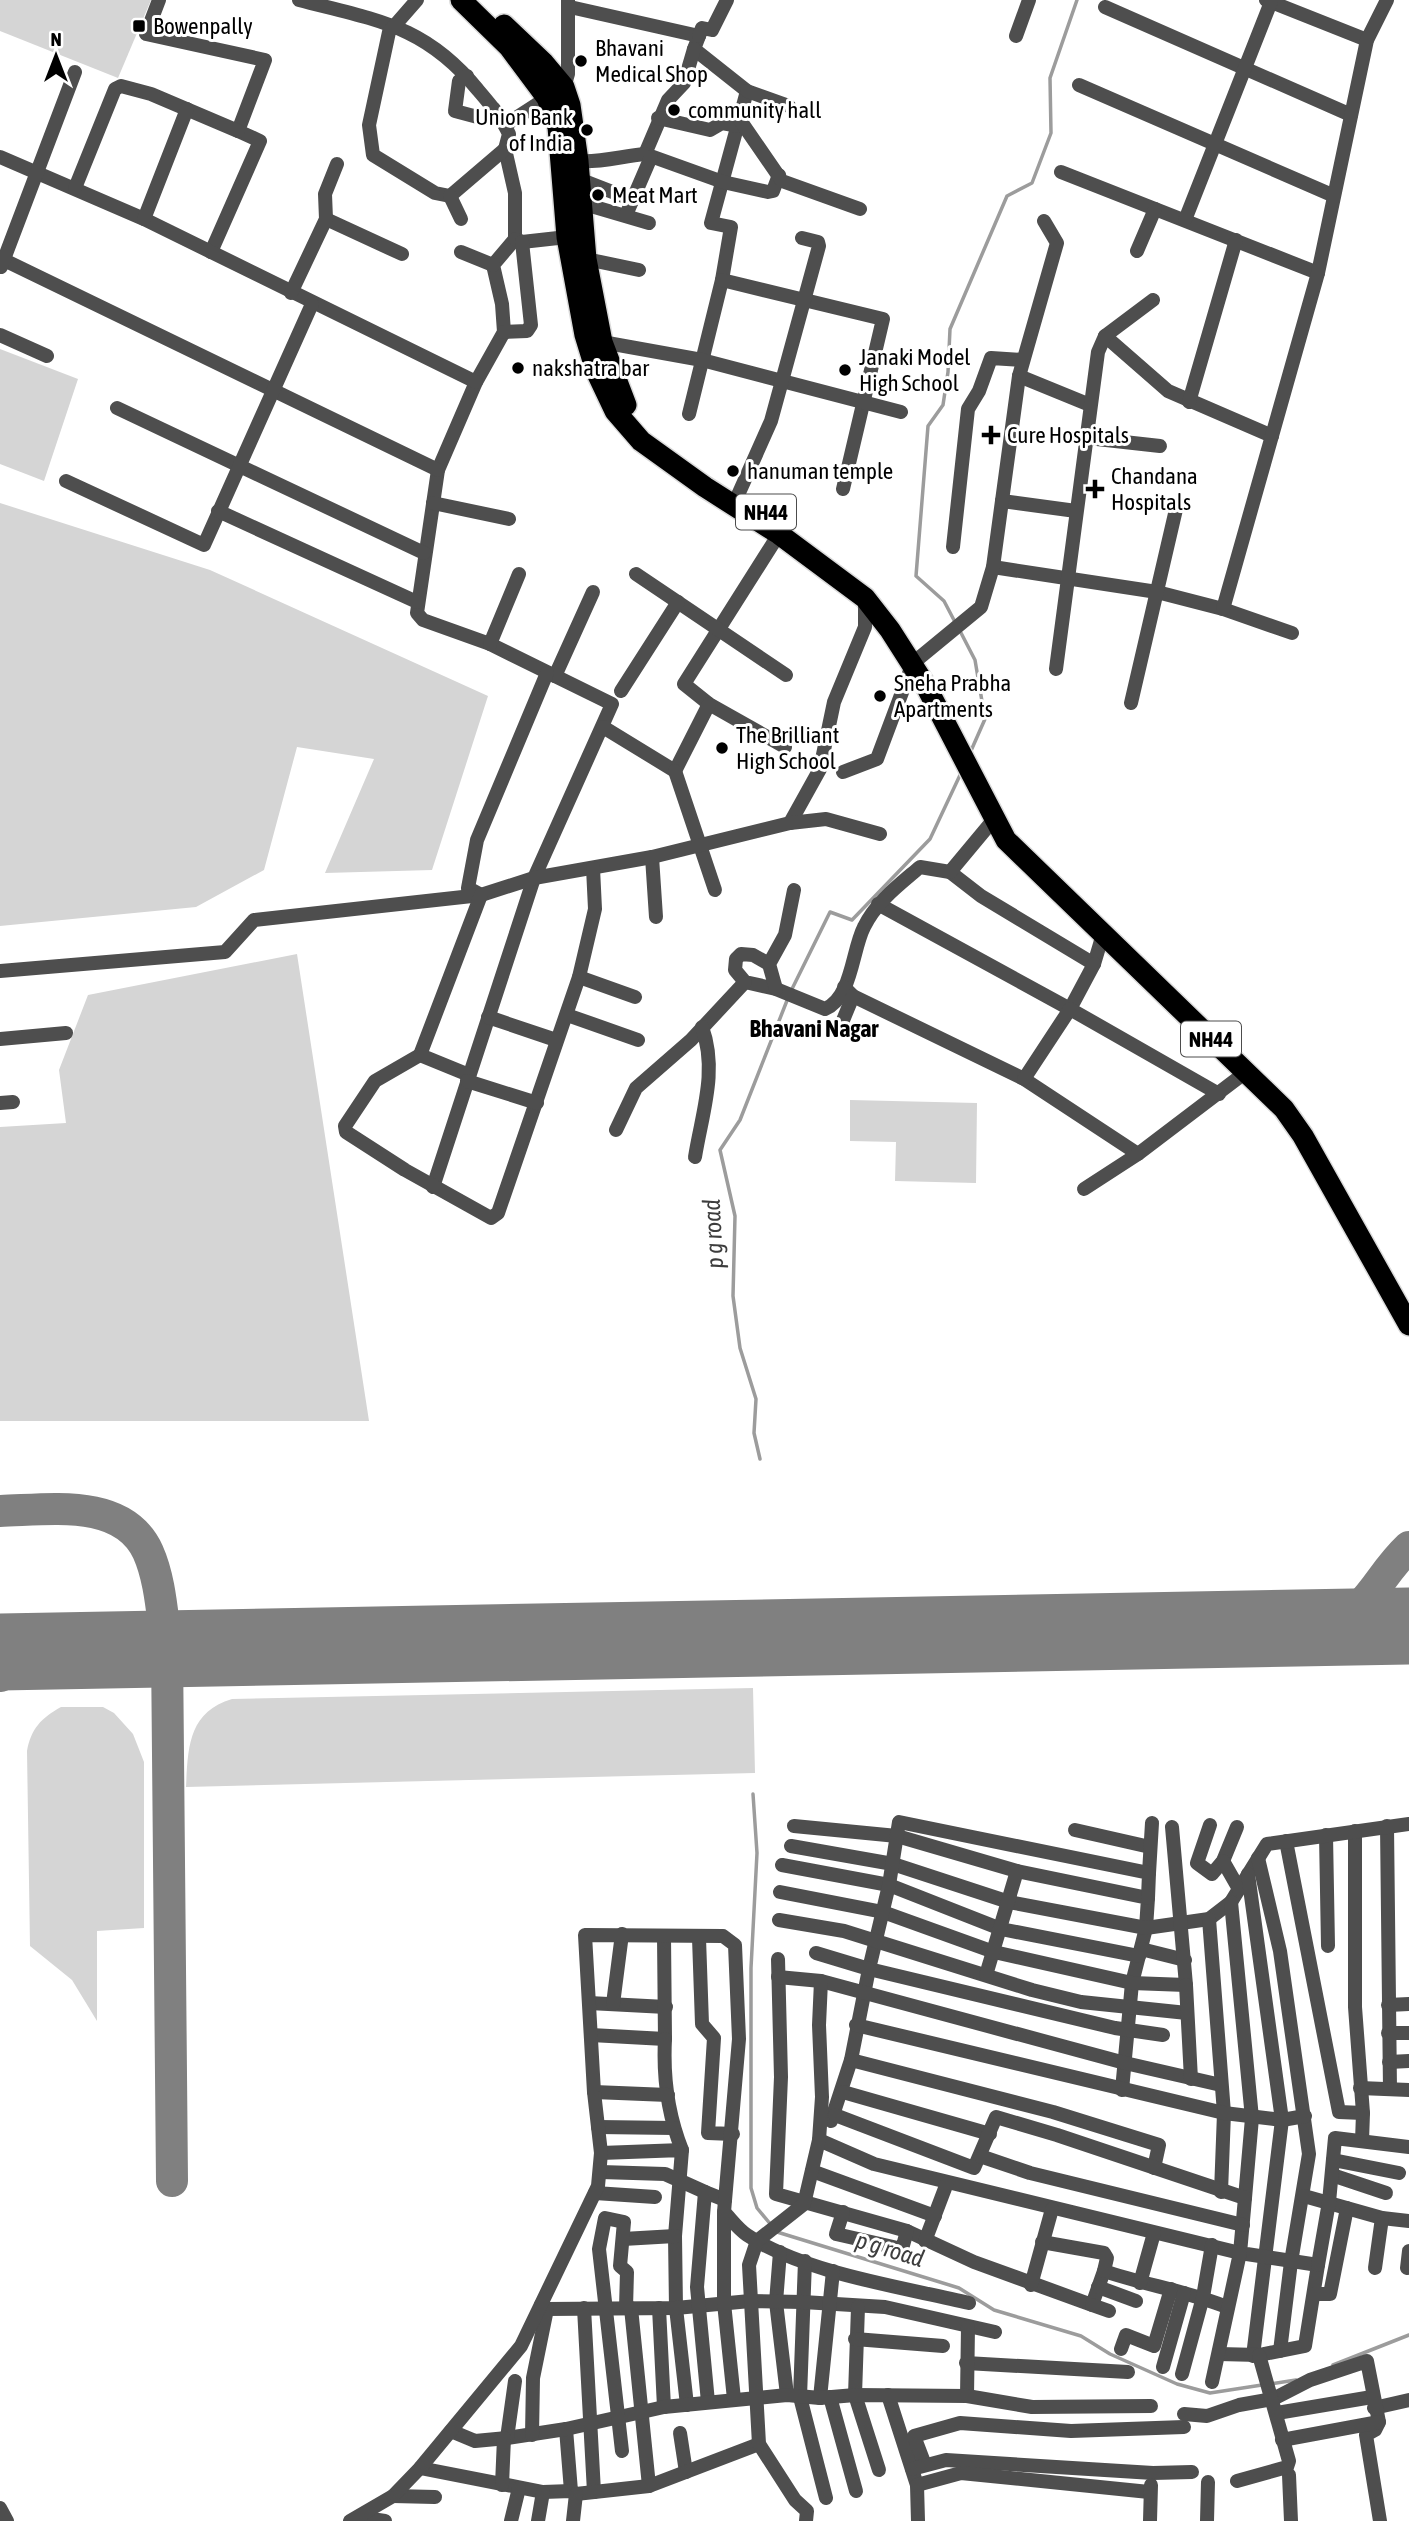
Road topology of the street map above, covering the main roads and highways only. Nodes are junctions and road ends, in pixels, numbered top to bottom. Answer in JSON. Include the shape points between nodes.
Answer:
{"nodes":[{"id":1,"x":461,"y":0,"type":"edge"},
{"id":2,"x":477,"y":0,"type":"edge"},
{"id":3,"x":555,"y":93,"type":"junction"},
{"id":4,"x":918,"y":660,"type":"junction"},
{"id":5,"x":982,"y":778,"type":"junction"},
{"id":6,"x":1409,"y":1297,"type":"edge"},
{"id":7,"x":1409,"y":1325,"type":"edge"}],
"edges":[{"from":1,"to":3,"type":"highway","number":"NH44"},
{"from":2,"to":3,"type":"highway","number":"NH44","via":[[543,62]]},
{"from":3,"to":4,"type":"highway","number":"NH44","via":[[575,127],[586,259],[602,341],[623,401],[646,428],[713,480],[792,527],[866,582]]},
{"from":3,"to":4,"type":"highway","number":"NH44","via":[[567,237],[585,335],[615,411],[641,441],[866,598]]},
{"from":4,"to":5,"type":"highway","number":"NH44"},
{"from":5,"to":6,"type":"highway","number":"NH44","via":[[1017,832],[1294,1101]]},
{"from":5,"to":7,"type":"highway","number":"NH44","via":[[1006,840],[1284,1109]]}]}
